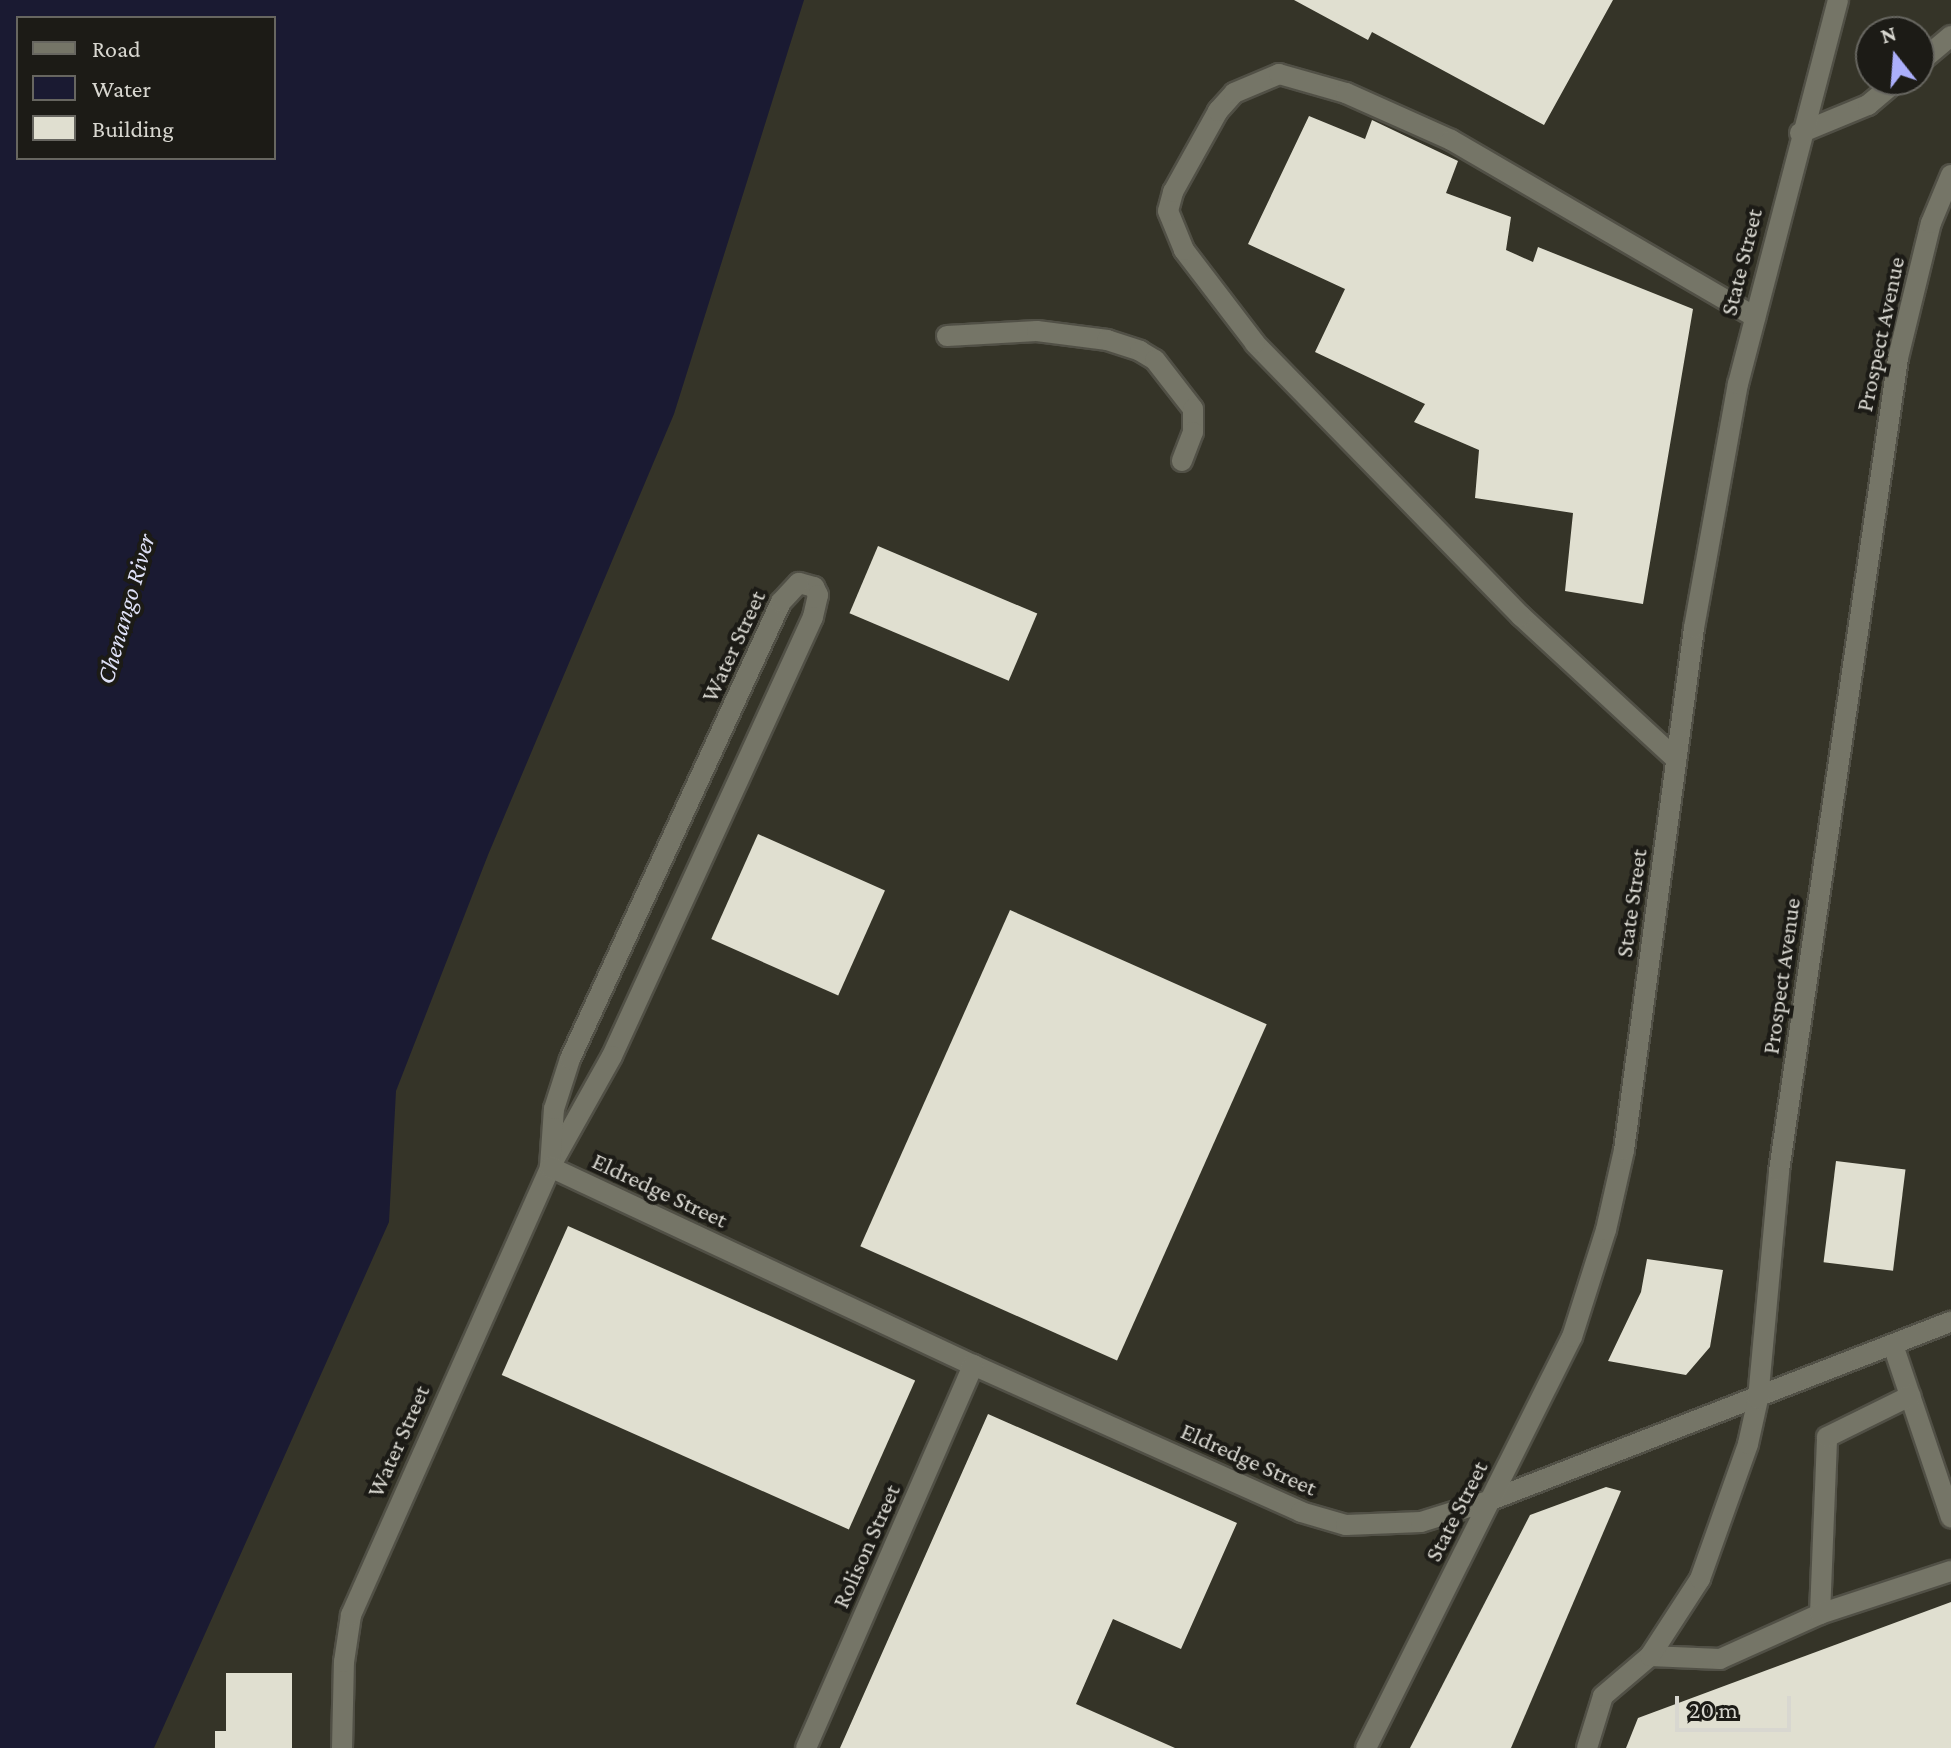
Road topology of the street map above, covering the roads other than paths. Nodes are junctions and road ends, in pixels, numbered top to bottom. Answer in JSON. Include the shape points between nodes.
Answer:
{"nodes":[{"id":1,"x":1838,"y":0,"type":"edge"},
{"id":2,"x":1951,"y":36,"type":"edge"},
{"id":3,"x":1935,"y":50,"type":"edge"},
{"id":4,"x":1879,"y":96,"type":"edge"},
{"id":5,"x":1800,"y":133,"type":"junction"},
{"id":6,"x":1951,"y":175,"type":"edge"},
{"id":7,"x":1755,"y":317,"type":"junction"},
{"id":8,"x":947,"y":336,"type":"dead end"},
{"id":9,"x":1182,"y":461,"type":"dead end"},
{"id":10,"x":1676,"y":759,"type":"junction"},
{"id":11,"x":550,"y":1167,"type":"junction"},
{"id":12,"x":1951,"y":1322,"type":"edge"},
{"id":13,"x":1893,"y":1345,"type":"junction"},
{"id":14,"x":973,"y":1365,"type":"junction"},
{"id":15,"x":1910,"y":1396,"type":"junction"},
{"id":16,"x":1758,"y":1399,"type":"junction"},
{"id":17,"x":1491,"y":1500,"type":"junction"},
{"id":18,"x":1951,"y":1517,"type":"edge"},
{"id":19,"x":1951,"y":1571,"type":"edge"},
{"id":20,"x":1820,"y":1614,"type":"junction"},
{"id":21,"x":1650,"y":1656,"type":"junction"},
{"id":22,"x":342,"y":1748,"type":"edge"},
{"id":23,"x":806,"y":1748,"type":"edge"},
{"id":24,"x":1366,"y":1748,"type":"edge"},
{"id":25,"x":1587,"y":1748,"type":"edge"}],
"edges":[{"from":1,"to":5,"type":"street","name":"State Street"},
{"from":2,"to":3,"type":"street"},
{"from":4,"to":5,"type":"street"},
{"from":5,"to":7,"type":"street","name":"State Street"},
{"from":6,"to":16,"type":"street","name":"Prospect Avenue","via":[[1931,223],[1898,358],[1779,1171]]},
{"from":7,"to":10,"type":"street","name":"State Street","via":[[1694,628]]},
{"from":7,"to":10,"type":"street","via":[[1451,140],[1346,93],[1291,76],[1255,80],[1234,93],[1173,192],[1168,211],[1184,250],[1255,343],[1521,616]]},
{"from":8,"to":9,"type":"street","via":[[1037,331],[1107,340],[1140,351],[1155,360],[1193,409],[1193,432]]},
{"from":10,"to":17,"type":"street","name":"State Street","via":[[1624,1150],[1606,1230],[1572,1337]]},
{"from":11,"to":11,"type":"street","name":"Water Street","via":[[612,1056],[813,617],[818,595],[808,583],[785,593],[570,1059],[554,1109]]},
{"from":11,"to":14,"type":"street","name":"Eldredge Street"},
{"from":11,"to":22,"type":"street","name":"Water Street","via":[[351,1615]]},
{"from":12,"to":13,"type":"street","name":"Eldredge Street"},
{"from":13,"to":15,"type":"street"},
{"from":13,"to":16,"type":"street","name":"Eldredge Street"},
{"from":14,"to":17,"type":"street","name":"Eldredge Street","via":[[1332,1523],[1392,1527]]},
{"from":14,"to":23,"type":"street","name":"Rolison Street"},
{"from":15,"to":18,"type":"street"},
{"from":15,"to":20,"type":"street","via":[[1827,1437]]},
{"from":16,"to":17,"type":"street","name":"Eldredge Street"},
{"from":16,"to":21,"type":"street","name":"Prospect Avenue","via":[[1731,1499],[1700,1579]]},
{"from":17,"to":24,"type":"street","name":"State Street"},
{"from":19,"to":20,"type":"street"},
{"from":20,"to":21,"type":"street","via":[[1720,1659]]},
{"from":21,"to":25,"type":"street","name":"Prospect Avenue","via":[[1603,1696]]}]}
